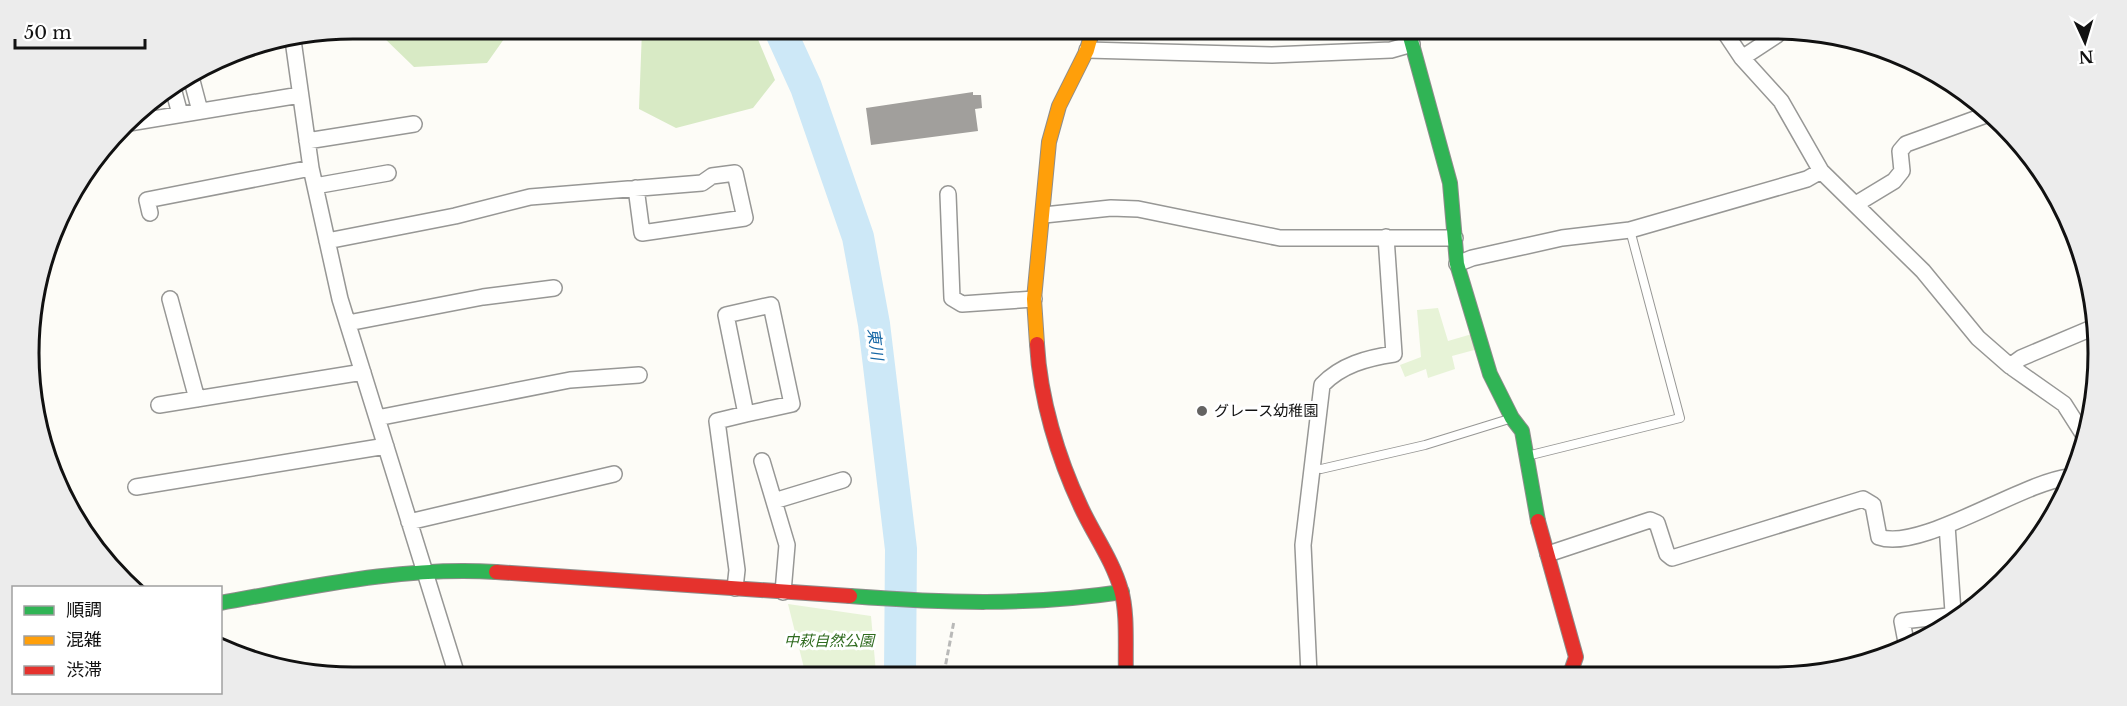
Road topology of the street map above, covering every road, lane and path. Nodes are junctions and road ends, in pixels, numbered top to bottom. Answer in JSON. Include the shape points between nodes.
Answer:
{"nodes":[{"id":1,"x":1090,"y":39,"type":"edge"},
{"id":2,"x":1411,"y":39,"type":"edge"},
{"id":3,"x":1729,"y":39,"type":"edge"},
{"id":4,"x":1770,"y":39,"type":"edge"},
{"id":5,"x":294,"y":45,"type":"edge"},
{"id":6,"x":1087,"y":50,"type":"junction"},
{"id":7,"x":1742,"y":58,"type":"junction"},
{"id":8,"x":193,"y":83,"type":"edge"},
{"id":9,"x":300,"y":94,"type":"junction"},
{"id":10,"x":175,"y":95,"type":"edge"},
{"id":11,"x":200,"y":111,"type":"junction"},
{"id":12,"x":180,"y":114,"type":"junction"},
{"id":13,"x":1981,"y":117,"type":"edge"},
{"id":14,"x":142,"y":121,"type":"edge"},
{"id":15,"x":414,"y":124,"type":"dead end"},
{"id":16,"x":307,"y":141,"type":"junction"},
{"id":17,"x":311,"y":168,"type":"junction"},
{"id":18,"x":1821,"y":171,"type":"junction"},
{"id":19,"x":388,"y":173,"type":"dead end"},
{"id":20,"x":315,"y":186,"type":"junction"},
{"id":21,"x":636,"y":188,"type":"junction"},
{"id":22,"x":948,"y":194,"type":"dead end"},
{"id":23,"x":1856,"y":204,"type":"junction"},
{"id":24,"x":150,"y":213,"type":"dead end"},
{"id":25,"x":1044,"y":214,"type":"junction"},
{"id":26,"x":1630,"y":230,"type":"junction"},
{"id":27,"x":1386,"y":237,"type":"junction"},
{"id":28,"x":1455,"y":238,"type":"junction"},
{"id":29,"x":327,"y":241,"type":"junction"},
{"id":30,"x":1458,"y":264,"type":"junction"},
{"id":31,"x":554,"y":288,"type":"dead end"},
{"id":32,"x":170,"y":299,"type":"dead end"},
{"id":33,"x":1034,"y":299,"type":"junction"},
{"id":34,"x":348,"y":323,"type":"junction"},
{"id":35,"x":2087,"y":330,"type":"edge"},
{"id":36,"x":2010,"y":366,"type":"junction"},
{"id":37,"x":363,"y":372,"type":"junction"},
{"id":38,"x":639,"y":375,"type":"dead end"},
{"id":39,"x":197,"y":399,"type":"junction"},
{"id":40,"x":159,"y":405,"type":"dead end"},
{"id":41,"x":746,"y":414,"type":"junction"},
{"id":42,"x":377,"y":418,"type":"junction"},
{"id":43,"x":1512,"y":418,"type":"junction"},
{"id":44,"x":2079,"y":427,"type":"edge"},
{"id":45,"x":386,"y":446,"type":"junction"},
{"id":46,"x":1526,"y":456,"type":"junction"},
{"id":47,"x":762,"y":461,"type":"dead end"},
{"id":48,"x":1310,"y":468,"type":"junction"},
{"id":49,"x":614,"y":474,"type":"dead end"},
{"id":50,"x":843,"y":480,"type":"dead end"},
{"id":51,"x":2061,"y":480,"type":"edge"},
{"id":52,"x":136,"y":487,"type":"dead end"},
{"id":53,"x":774,"y":501,"type":"junction"},
{"id":54,"x":410,"y":522,"type":"junction"},
{"id":55,"x":1947,"y":525,"type":"junction"},
{"id":56,"x":1548,"y":554,"type":"junction"},
{"id":57,"x":425,"y":572,"type":"junction"},
{"id":58,"x":735,"y":588,"type":"junction"},
{"id":59,"x":783,"y":592,"type":"junction"},
{"id":60,"x":1122,"y":592,"type":"junction"},
{"id":61,"x":951,"y":602,"type":"junction"},
{"id":62,"x":222,"y":603,"type":"edge"},
{"id":63,"x":1953,"y":611,"type":"edge"},
{"id":64,"x":1944,"y":616,"type":"edge"},
{"id":65,"x":1905,"y":638,"type":"edge"},
{"id":66,"x":454,"y":667,"type":"edge"},
{"id":67,"x":945,"y":667,"type":"edge"},
{"id":68,"x":1126,"y":667,"type":"edge"},
{"id":69,"x":1309,"y":667,"type":"edge"},
{"id":70,"x":1572,"y":667,"type":"edge"}],
"edges":[{"from":1,"to":6,"type":"street"},
{"from":2,"to":6,"type":"street","via":[[1391,50],[1272,55]]},
{"from":2,"to":28,"type":"street","via":[[1450,183]]},
{"from":3,"to":7,"type":"street"},
{"from":4,"to":7,"type":"street"},
{"from":5,"to":9,"type":"street"},
{"from":6,"to":25,"type":"street","via":[[1059,106],[1049,142]]},
{"from":7,"to":18,"type":"street","via":[[1781,101]]},
{"from":8,"to":11,"type":"street"},
{"from":9,"to":11,"type":"street"},
{"from":9,"to":16,"type":"street"},
{"from":10,"to":12,"type":"street"},
{"from":11,"to":12,"type":"street"},
{"from":12,"to":14,"type":"street"},
{"from":13,"to":23,"type":"street","via":[[1906,144],[1900,151],[1902,171],[1894,181]]},
{"from":15,"to":16,"type":"street"},
{"from":16,"to":17,"type":"street"},
{"from":17,"to":20,"type":"street"},
{"from":17,"to":24,"type":"street","via":[[147,200]]},
{"from":18,"to":23,"type":"street"},
{"from":18,"to":26,"type":"street","via":[[1807,179]]},
{"from":19,"to":20,"type":"street"},
{"from":20,"to":29,"type":"street"},
{"from":21,"to":21,"type":"street","via":[[642,233],[745,218],[735,173],[712,176],[702,183]]},
{"from":21,"to":29,"type":"street","via":[[530,197]]},
{"from":22,"to":33,"type":"street","via":[[952,298],[962,304]]},
{"from":23,"to":36,"type":"street","via":[[1923,271],[1978,338]]},
{"from":25,"to":27,"type":"street","via":[[1138,209],[1280,238]]},
{"from":25,"to":33,"type":"street"},
{"from":26,"to":30,"type":"street","via":[[1562,238]]},
{"from":26,"to":46,"type":"lane","via":[[1680,418]]},
{"from":27,"to":28,"type":"street"},
{"from":27,"to":48,"type":"street","via":[[1394,354],[1366,358],[1331,375],[1322,385]]},
{"from":28,"to":30,"type":"street"},
{"from":29,"to":34,"type":"street"},
{"from":30,"to":43,"type":"street","via":[[1490,374]]},
{"from":31,"to":34,"type":"street","via":[[483,297]]},
{"from":32,"to":39,"type":"street"},
{"from":33,"to":60,"type":"street","via":[[1038,364],[1058,451]]},
{"from":34,"to":37,"type":"street"},
{"from":35,"to":36,"type":"street"},
{"from":36,"to":44,"type":"street","via":[[2064,404]]},
{"from":37,"to":39,"type":"street"},
{"from":37,"to":42,"type":"street"},
{"from":38,"to":42,"type":"street","via":[[570,380]]},
{"from":39,"to":40,"type":"street"},
{"from":41,"to":41,"type":"street","via":[[792,404],[771,305],[726,315]]},
{"from":41,"to":58,"type":"street","via":[[717,421]]},
{"from":42,"to":45,"type":"street"},
{"from":43,"to":46,"type":"street","via":[[1522,431]]},
{"from":43,"to":48,"type":"lane","via":[[1425,445],[1321,469]]},
{"from":45,"to":52,"type":"street"},
{"from":45,"to":54,"type":"street"},
{"from":46,"to":56,"type":"street"},
{"from":47,"to":53,"type":"street"},
{"from":48,"to":69,"type":"street","via":[[1303,545]]},
{"from":49,"to":54,"type":"street"},
{"from":50,"to":53,"type":"street"},
{"from":51,"to":55,"type":"street"},
{"from":53,"to":59,"type":"street","via":[[787,545]]},
{"from":54,"to":57,"type":"street"},
{"from":55,"to":56,"type":"street","via":[[1891,541],[1879,537],[1873,505],[1863,499],[1672,558],[1667,554],[1657,523],[1650,520]]},
{"from":55,"to":63,"type":"street"},
{"from":56,"to":70,"type":"street","via":[[1576,657]]},
{"from":57,"to":58,"type":"street","via":[[468,570]]},
{"from":57,"to":62,"type":"street","via":[[373,576]]},
{"from":57,"to":66,"type":"street"},
{"from":58,"to":59,"type":"street"},
{"from":59,"to":61,"type":"street"},
{"from":60,"to":61,"type":"street","via":[[1060,601]]},
{"from":60,"to":68,"type":"street"},
{"from":61,"to":67,"type":"path"},
{"from":64,"to":65,"type":"street","via":[[1902,621]]}]}
